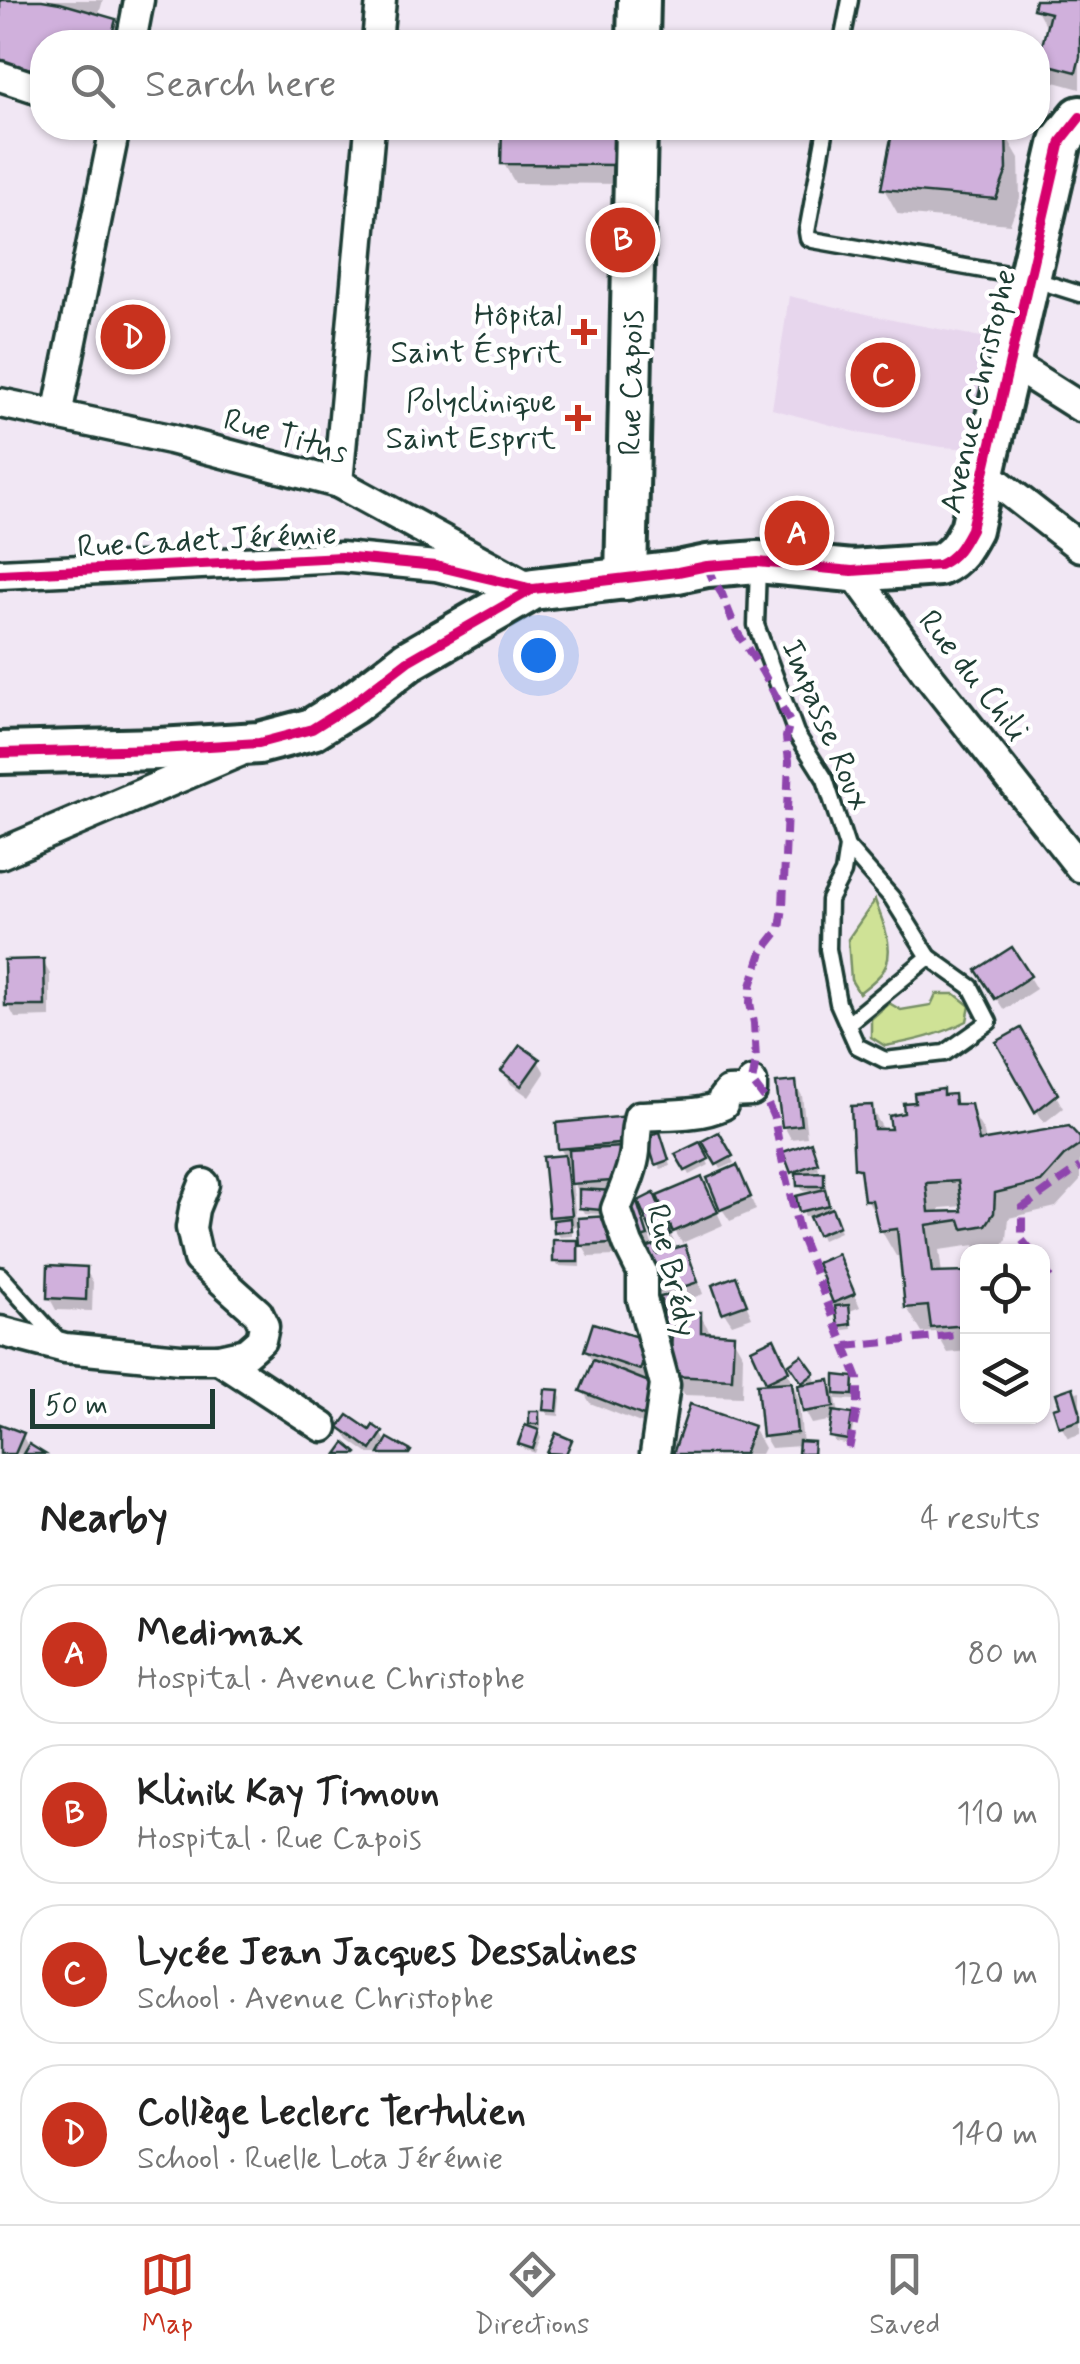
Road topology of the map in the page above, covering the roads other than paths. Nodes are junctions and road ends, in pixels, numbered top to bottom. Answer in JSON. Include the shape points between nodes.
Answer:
{"nodes":[{"id":1,"x":139,"y":0,"type":"edge"},
{"id":2,"x":381,"y":0,"type":"edge"},
{"id":3,"x":639,"y":0,"type":"edge"},
{"id":4,"x":850,"y":0,"type":"edge"},
{"id":5,"x":133,"y":30,"type":"edge"},
{"id":6,"x":378,"y":30,"type":"edge"},
{"id":7,"x":638,"y":30,"type":"edge"},
{"id":8,"x":844,"y":30,"type":"edge"},
{"id":9,"x":0,"y":76,"type":"edge"},
{"id":10,"x":30,"y":86,"type":"edge"},
{"id":11,"x":1074,"y":136,"type":"edge"},
{"id":12,"x":114,"y":140,"type":"edge"},
{"id":13,"x":369,"y":140,"type":"edge"},
{"id":14,"x":636,"y":140,"type":"edge"},
{"id":15,"x":824,"y":140,"type":"edge"},
{"id":16,"x":1029,"y":278,"type":"junction"},
{"id":17,"x":1080,"y":294,"type":"edge"},
{"id":18,"x":1010,"y":362,"type":"junction"},
{"id":19,"x":0,"y":402,"type":"edge"},
{"id":20,"x":1080,"y":407,"type":"edge"},
{"id":21,"x":57,"y":415,"type":"junction"},
{"id":22,"x":984,"y":472,"type":"junction"},
{"id":23,"x":338,"y":483,"type":"junction"},
{"id":24,"x":1080,"y":547,"type":"edge"},
{"id":25,"x":758,"y":562,"type":"junction"},
{"id":26,"x":852,"y":572,"type":"junction"},
{"id":27,"x":0,"y":574,"type":"edge"},
{"id":28,"x":626,"y":579,"type":"junction"},
{"id":29,"x":533,"y":589,"type":"junction"},
{"id":30,"x":258,"y":743,"type":"junction"},
{"id":31,"x":0,"y":753,"type":"edge"},
{"id":32,"x":848,"y":847,"type":"junction"},
{"id":33,"x":0,"y":854,"type":"edge"},
{"id":34,"x":1080,"y":867,"type":"edge"},
{"id":35,"x":930,"y":957,"type":"junction"},
{"id":36,"x":847,"y":1024,"type":"junction"},
{"id":37,"x":752,"y":1082,"type":"dead end"},
{"id":38,"x":204,"y":1184,"type":"dead end"},
{"id":39,"x":0,"y":1276,"type":"edge"},
{"id":40,"x":0,"y":1332,"type":"edge"},
{"id":41,"x":65,"y":1348,"type":"junction"},
{"id":42,"x":219,"y":1358,"type":"junction"},
{"id":43,"x":323,"y":1427,"type":"dead end"},
{"id":44,"x":654,"y":1454,"type":"edge"}],
"edges":[{"from":1,"to":5,"type":"street"},
{"from":2,"to":6,"type":"street"},
{"from":3,"to":7,"type":"street"},
{"from":4,"to":8,"type":"lane"},
{"from":9,"to":10,"type":"street"},
{"from":11,"to":16,"type":"street","name":"Avenue Christophe"},
{"from":12,"to":21,"type":"street"},
{"from":13,"to":23,"type":"street"},
{"from":14,"to":28,"type":"street","name":"Rue Capois"},
{"from":15,"to":16,"type":"lane","via":[[808,238]]},
{"from":16,"to":17,"type":"lane"},
{"from":16,"to":18,"type":"street","name":"Avenue Christophe"},
{"from":18,"to":20,"type":"street"},
{"from":18,"to":22,"type":"street","name":"Avenue Christophe"},
{"from":19,"to":21,"type":"street","name":"Rue Titus"},
{"from":21,"to":23,"type":"street","name":"Rue Titus"},
{"from":22,"to":24,"type":"street"},
{"from":22,"to":26,"type":"street","name":"Avenue Christophe","via":[[971,529],[951,559]]},
{"from":23,"to":29,"type":"street","name":"Rue Titus"},
{"from":25,"to":26,"type":"street","name":"Avenue Christophe"},
{"from":25,"to":28,"type":"street","name":"Avenue Christophe"},
{"from":25,"to":32,"type":"lane","name":"Impasse Roux","via":[[756,625]]},
{"from":26,"to":34,"type":"street","name":"Rue du Chili"},
{"from":27,"to":29,"type":"street","name":"Rue Cadet Jérémie","via":[[341,557],[436,566]]},
{"from":28,"to":29,"type":"street","name":"Avenue Christophe"},
{"from":29,"to":30,"type":"street","via":[[312,728]]},
{"from":30,"to":31,"type":"street"},
{"from":30,"to":33,"type":"street"},
{"from":32,"to":35,"type":"lane","name":"Impasse Roux"},
{"from":32,"to":36,"type":"lane","name":"Impasse Roux","via":[[829,900],[828,949]]},
{"from":35,"to":36,"type":"lane"},
{"from":35,"to":36,"type":"lane","name":"Impasse Roux","via":[[971,987],[989,1022],[945,1053],[885,1060],[857,1046]]},
{"from":37,"to":44,"type":"street","name":"Rue Brédy","via":[[752,1091],[728,1092],[722,1104],[703,1114],[640,1116],[634,1134],[635,1152],[616,1209],[642,1272],[642,1299],[665,1385]]},
{"from":38,"to":42,"type":"street","via":[[191,1228],[198,1259],[264,1326],[261,1340],[246,1353]]},
{"from":39,"to":41,"type":"lane"},
{"from":40,"to":41,"type":"street"},
{"from":41,"to":42,"type":"street"},
{"from":42,"to":43,"type":"street"}]}
